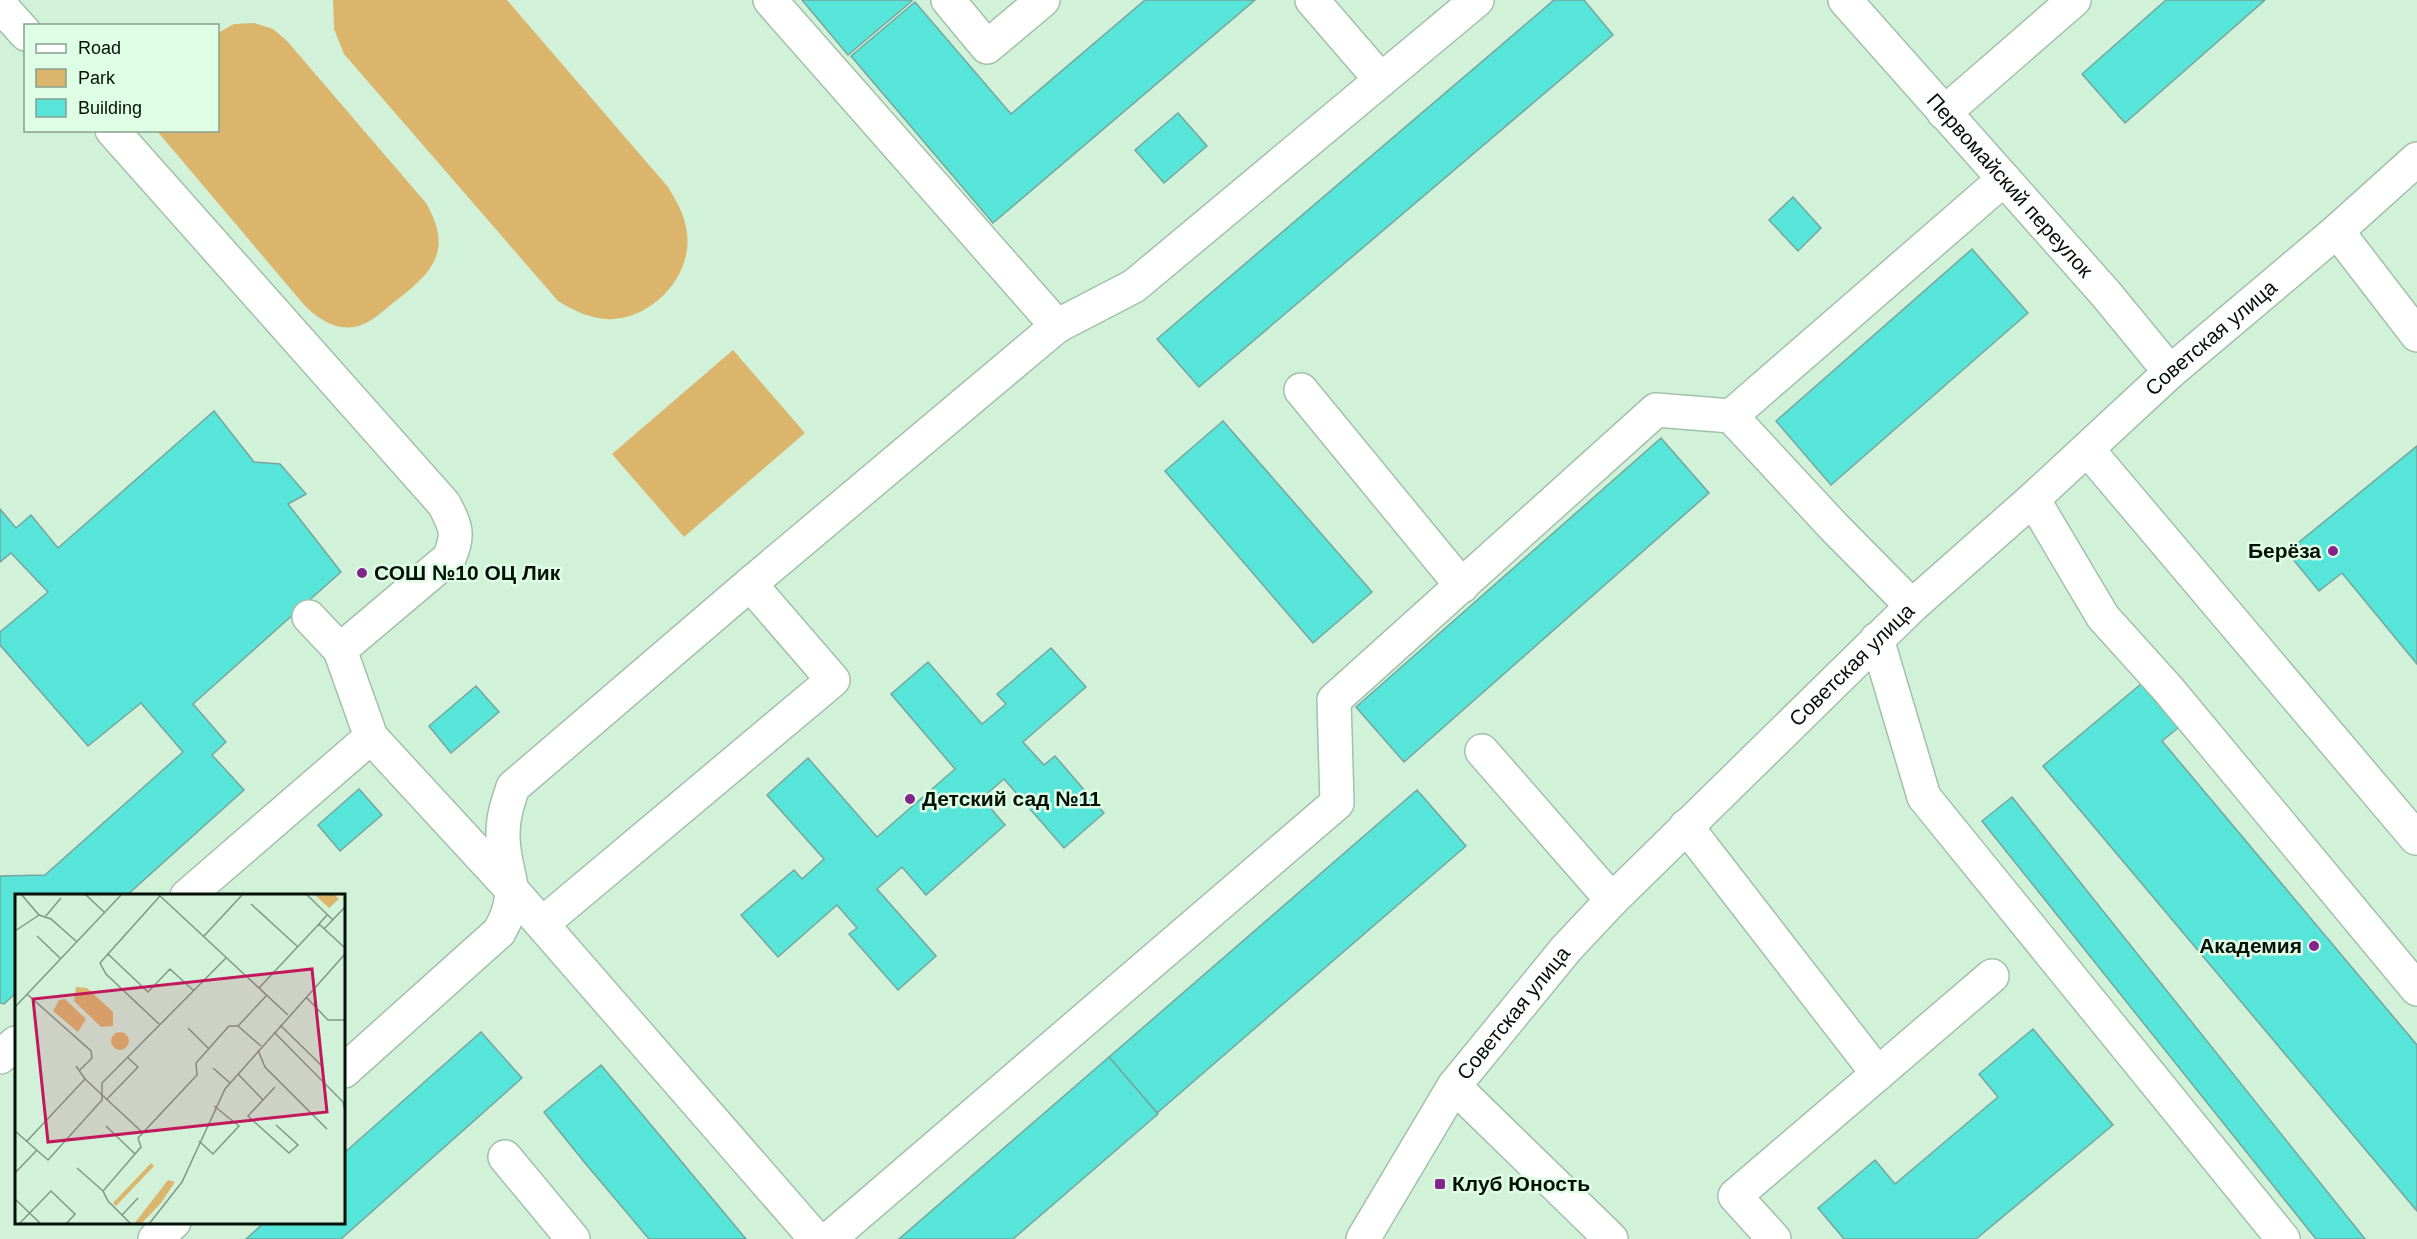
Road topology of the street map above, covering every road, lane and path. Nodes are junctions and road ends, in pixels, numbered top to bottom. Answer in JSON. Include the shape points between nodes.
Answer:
{"nodes":[{"id":1,"x":770,"y":0,"type":"edge"},
{"id":2,"x":948,"y":0,"type":"edge"},
{"id":3,"x":1043,"y":0,"type":"edge"},
{"id":4,"x":1312,"y":0,"type":"edge"},
{"id":5,"x":1477,"y":0,"type":"edge"},
{"id":6,"x":1845,"y":0,"type":"edge"},
{"id":7,"x":2074,"y":0,"type":"edge"},
{"id":8,"x":0,"y":5,"type":"edge"},
{"id":9,"x":24,"y":32,"type":"edge"},
{"id":10,"x":1381,"y":80,"type":"junction"},
{"id":11,"x":1944,"y":113,"type":"junction"},
{"id":12,"x":114,"y":132,"type":"edge"},
{"id":13,"x":2417,"y":159,"type":"edge"},
{"id":14,"x":2004,"y":179,"type":"junction"},
{"id":15,"x":2337,"y":231,"type":"junction"},
{"id":16,"x":1057,"y":326,"type":"junction"},
{"id":17,"x":2417,"y":335,"type":"edge"},
{"id":18,"x":2170,"y":372,"type":"junction"},
{"id":19,"x":1301,"y":390,"type":"dead end"},
{"id":20,"x":1731,"y":416,"type":"junction"},
{"id":21,"x":2088,"y":450,"type":"junction"},
{"id":22,"x":2033,"y":499,"type":"junction"},
{"id":23,"x":750,"y":584,"type":"junction"},
{"id":24,"x":1462,"y":586,"type":"junction"},
{"id":25,"x":1912,"y":606,"type":"junction"},
{"id":26,"x":309,"y":617,"type":"dead end"},
{"id":27,"x":1877,"y":639,"type":"junction"},
{"id":28,"x":340,"y":650,"type":"junction"},
{"id":29,"x":371,"y":736,"type":"junction"},
{"id":30,"x":1482,"y":752,"type":"dead end"},
{"id":31,"x":1686,"y":826,"type":"junction"},
{"id":32,"x":2416,"y":838,"type":"edge"},
{"id":33,"x":513,"y":891,"type":"junction"},
{"id":34,"x":189,"y":894,"type":"edge"},
{"id":35,"x":1612,"y":900,"type":"junction"},
{"id":36,"x":542,"y":924,"type":"junction"},
{"id":37,"x":1992,"y":976,"type":"dead end"},
{"id":38,"x":2417,"y":989,"type":"edge"},
{"id":39,"x":15,"y":1044,"type":"edge"},
{"id":40,"x":0,"y":1057,"type":"edge"},
{"id":41,"x":345,"y":1070,"type":"edge"},
{"id":42,"x":1878,"y":1074,"type":"junction"},
{"id":43,"x":1454,"y":1086,"type":"junction"},
{"id":44,"x":505,"y":1157,"type":"dead end"},
{"id":45,"x":172,"y":1224,"type":"edge"},
{"id":46,"x":155,"y":1239,"type":"edge"},
{"id":47,"x":573,"y":1239,"type":"edge"},
{"id":48,"x":816,"y":1239,"type":"edge"},
{"id":49,"x":828,"y":1239,"type":"edge"},
{"id":50,"x":1363,"y":1239,"type":"edge"},
{"id":51,"x":1611,"y":1239,"type":"edge"},
{"id":52,"x":1774,"y":1239,"type":"edge"},
{"id":53,"x":2283,"y":1239,"type":"edge"}],
"edges":[{"from":1,"to":16,"type":"street"},
{"from":2,"to":3,"type":"street","via":[[987,47]]},
{"from":4,"to":10,"type":"street"},
{"from":5,"to":10,"type":"street"},
{"from":6,"to":11,"type":"street","name":"Первомайский переулок"},
{"from":7,"to":11,"type":"street"},
{"from":8,"to":9,"type":"street"},
{"from":10,"to":16,"type":"street","via":[[1134,286]]},
{"from":11,"to":14,"type":"street","name":"Первомайский переулок"},
{"from":12,"to":28,"type":"street","via":[[444,504],[454,523],[457,542],[449,558]]},
{"from":13,"to":15,"type":"street","name":"Советская улица"},
{"from":14,"to":18,"type":"street","name":"Первомайский переулок"},
{"from":14,"to":20,"type":"street"},
{"from":15,"to":17,"type":"street"},
{"from":15,"to":18,"type":"street","name":"Советская улица"},
{"from":16,"to":23,"type":"street"},
{"from":18,"to":21,"type":"street","name":"Советская улица"},
{"from":19,"to":24,"type":"street"},
{"from":20,"to":24,"type":"street","via":[[1656,410]]},
{"from":20,"to":25,"type":"street"},
{"from":21,"to":22,"type":"street","name":"Советская улица"},
{"from":21,"to":32,"type":"street"},
{"from":22,"to":25,"type":"street","name":"Советская улица"},
{"from":22,"to":38,"type":"street","via":[[2103,617]]},
{"from":23,"to":33,"type":"street","via":[[513,787],[502,833]]},
{"from":23,"to":36,"type":"street","via":[[833,680]]},
{"from":24,"to":49,"type":"street","via":[[1334,700],[1337,803]]},
{"from":25,"to":27,"type":"street","name":"Советская улица"},
{"from":26,"to":28,"type":"street"},
{"from":27,"to":31,"type":"street","name":"Советская улица"},
{"from":27,"to":53,"type":"street","via":[[1924,797]]},
{"from":28,"to":29,"type":"street"},
{"from":29,"to":33,"type":"street"},
{"from":29,"to":34,"type":"street"},
{"from":30,"to":35,"type":"street"},
{"from":31,"to":35,"type":"street","name":"Советская улица"},
{"from":31,"to":42,"type":"street"},
{"from":33,"to":36,"type":"street"},
{"from":33,"to":41,"type":"street","via":[[510,915],[499,932]]},
{"from":35,"to":43,"type":"street","name":"Советская улица","via":[[1566,949]]},
{"from":36,"to":48,"type":"street"},
{"from":37,"to":42,"type":"street"},
{"from":39,"to":40,"type":"street"},
{"from":42,"to":52,"type":"street","via":[[1735,1196]]},
{"from":43,"to":50,"type":"street","name":"Советская улица"},
{"from":43,"to":51,"type":"street"},
{"from":44,"to":47,"type":"street"},
{"from":45,"to":46,"type":"street"}]}
